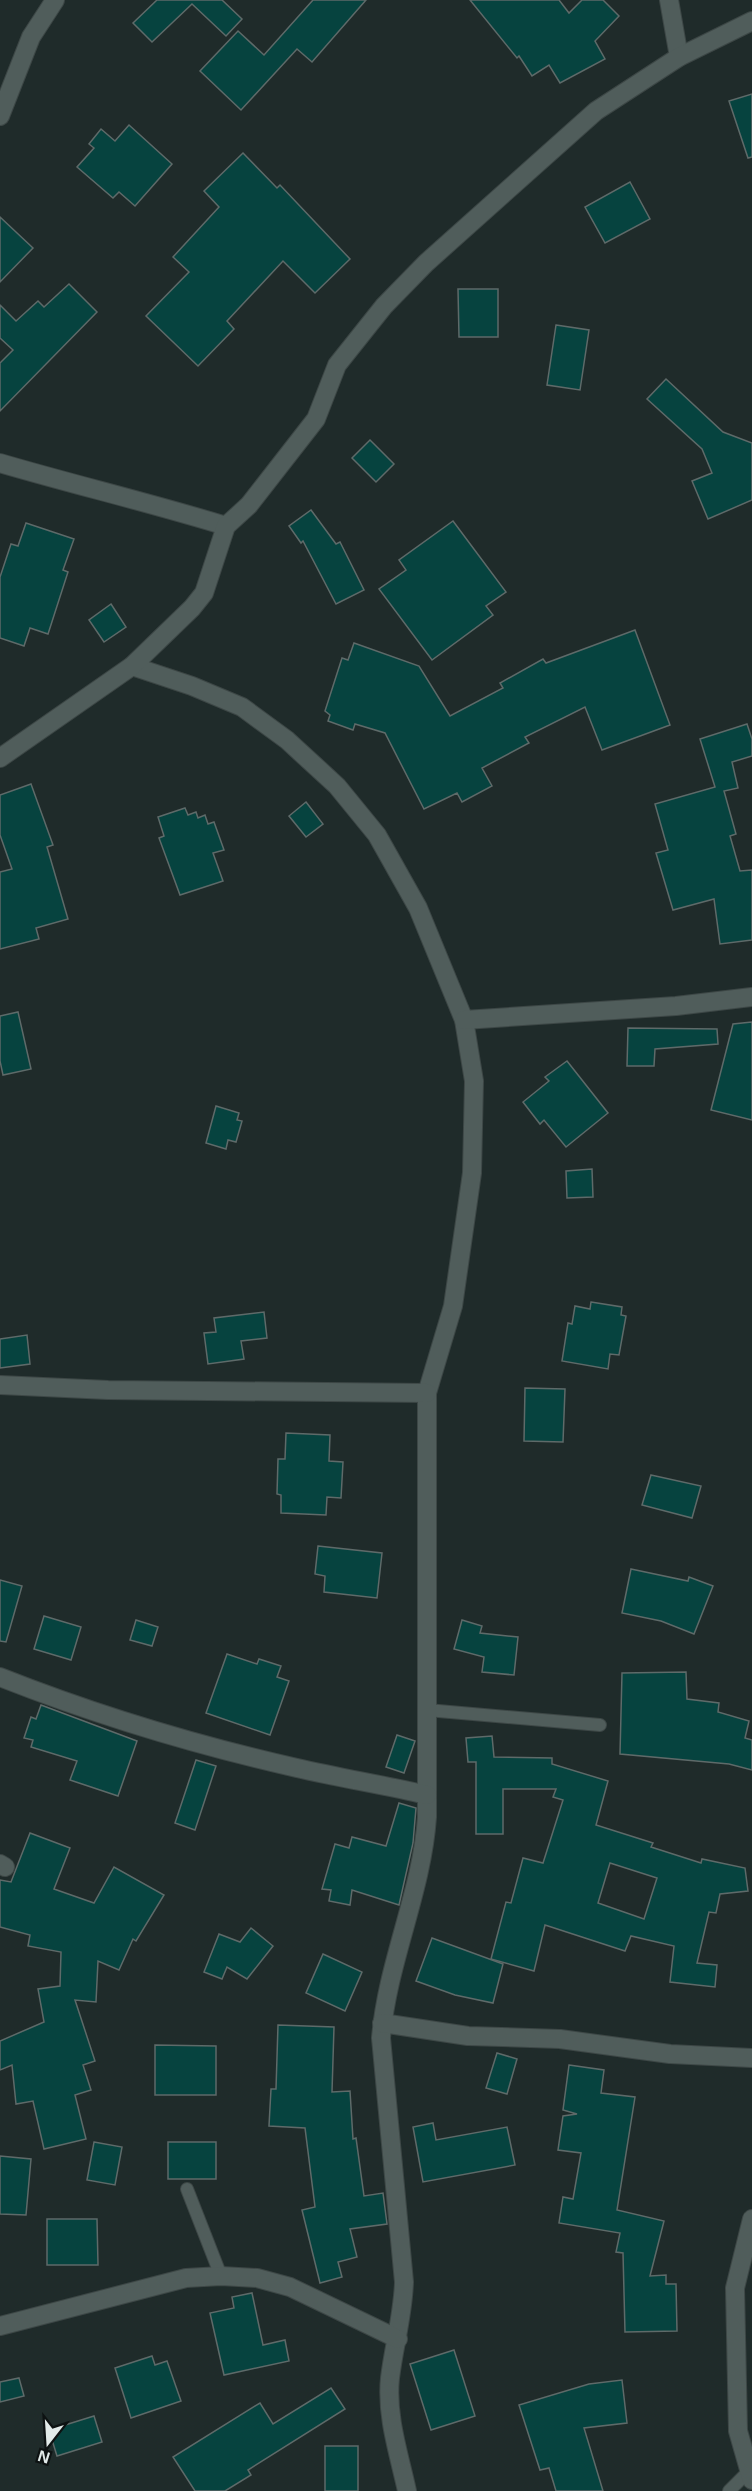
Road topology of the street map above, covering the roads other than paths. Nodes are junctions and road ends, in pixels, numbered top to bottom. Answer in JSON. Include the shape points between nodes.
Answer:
{"nodes":[{"id":1,"x":54,"y":0,"type":"edge"},
{"id":2,"x":669,"y":0,"type":"edge"},
{"id":3,"x":752,"y":21,"type":"edge"},
{"id":4,"x":679,"y":57,"type":"junction"},
{"id":5,"x":0,"y":116,"type":"edge"},
{"id":6,"x":0,"y":463,"type":"edge"},
{"id":7,"x":226,"y":526,"type":"junction"},
{"id":8,"x":132,"y":666,"type":"junction"},
{"id":9,"x":0,"y":758,"type":"edge"},
{"id":10,"x":752,"y":997,"type":"edge"},
{"id":11,"x":464,"y":1020,"type":"junction"},
{"id":12,"x":0,"y":1385,"type":"edge"},
{"id":13,"x":427,"y":1393,"type":"junction"},
{"id":14,"x":0,"y":1677,"type":"edge"},
{"id":15,"x":427,"y":1710,"type":"junction"},
{"id":16,"x":600,"y":1725,"type":"dead end"},
{"id":17,"x":427,"y":1795,"type":"junction"},
{"id":18,"x":382,"y":2023,"type":"junction"},
{"id":19,"x":752,"y":2058,"type":"edge"},
{"id":20,"x":187,"y":2189,"type":"dead end"},
{"id":21,"x":752,"y":2219,"type":"edge"},
{"id":22,"x":221,"y":2276,"type":"junction"},
{"id":23,"x":0,"y":2326,"type":"edge"},
{"id":24,"x":398,"y":2339,"type":"junction"},
{"id":25,"x":750,"y":2476,"type":"edge"},
{"id":26,"x":407,"y":2491,"type":"edge"},
{"id":27,"x":729,"y":2491,"type":"edge"}],
"edges":[{"from":1,"to":5,"type":"street","via":[[31,37]]},
{"from":2,"to":4,"type":"street"},
{"from":3,"to":4,"type":"street"},
{"from":4,"to":7,"type":"street","via":[[596,111],[426,263],[384,306],[337,365],[316,419],[249,505]]},
{"from":6,"to":7,"type":"street"},
{"from":7,"to":8,"type":"street","via":[[204,592]]},
{"from":8,"to":9,"type":"street"},
{"from":8,"to":11,"type":"street","via":[[242,707],[287,740],[337,786],[377,835],[417,908]]},
{"from":10,"to":11,"type":"street"},
{"from":11,"to":13,"type":"street","via":[[474,1081],[472,1173],[453,1306]]},
{"from":12,"to":13,"type":"street"},
{"from":13,"to":15,"type":"street"},
{"from":14,"to":17,"type":"street","via":[[146,1728],[298,1768]]},
{"from":15,"to":16,"type":"lane"},
{"from":15,"to":17,"type":"street"},
{"from":17,"to":18,"type":"street","via":[[425,1851]]},
{"from":18,"to":19,"type":"street","via":[[468,2036],[560,2038],[670,2054]]},
{"from":18,"to":24,"type":"street","via":[[404,2282]]},
{"from":20,"to":22,"type":"lane"},
{"from":21,"to":25,"type":"street","via":[[735,2288],[738,2431]]},
{"from":22,"to":23,"type":"street","via":[[186,2278]]},
{"from":22,"to":24,"type":"street","via":[[257,2277],[290,2287]]},
{"from":24,"to":26,"type":"street","via":[[389,2399]]},
{"from":25,"to":27,"type":"lane"}]}
